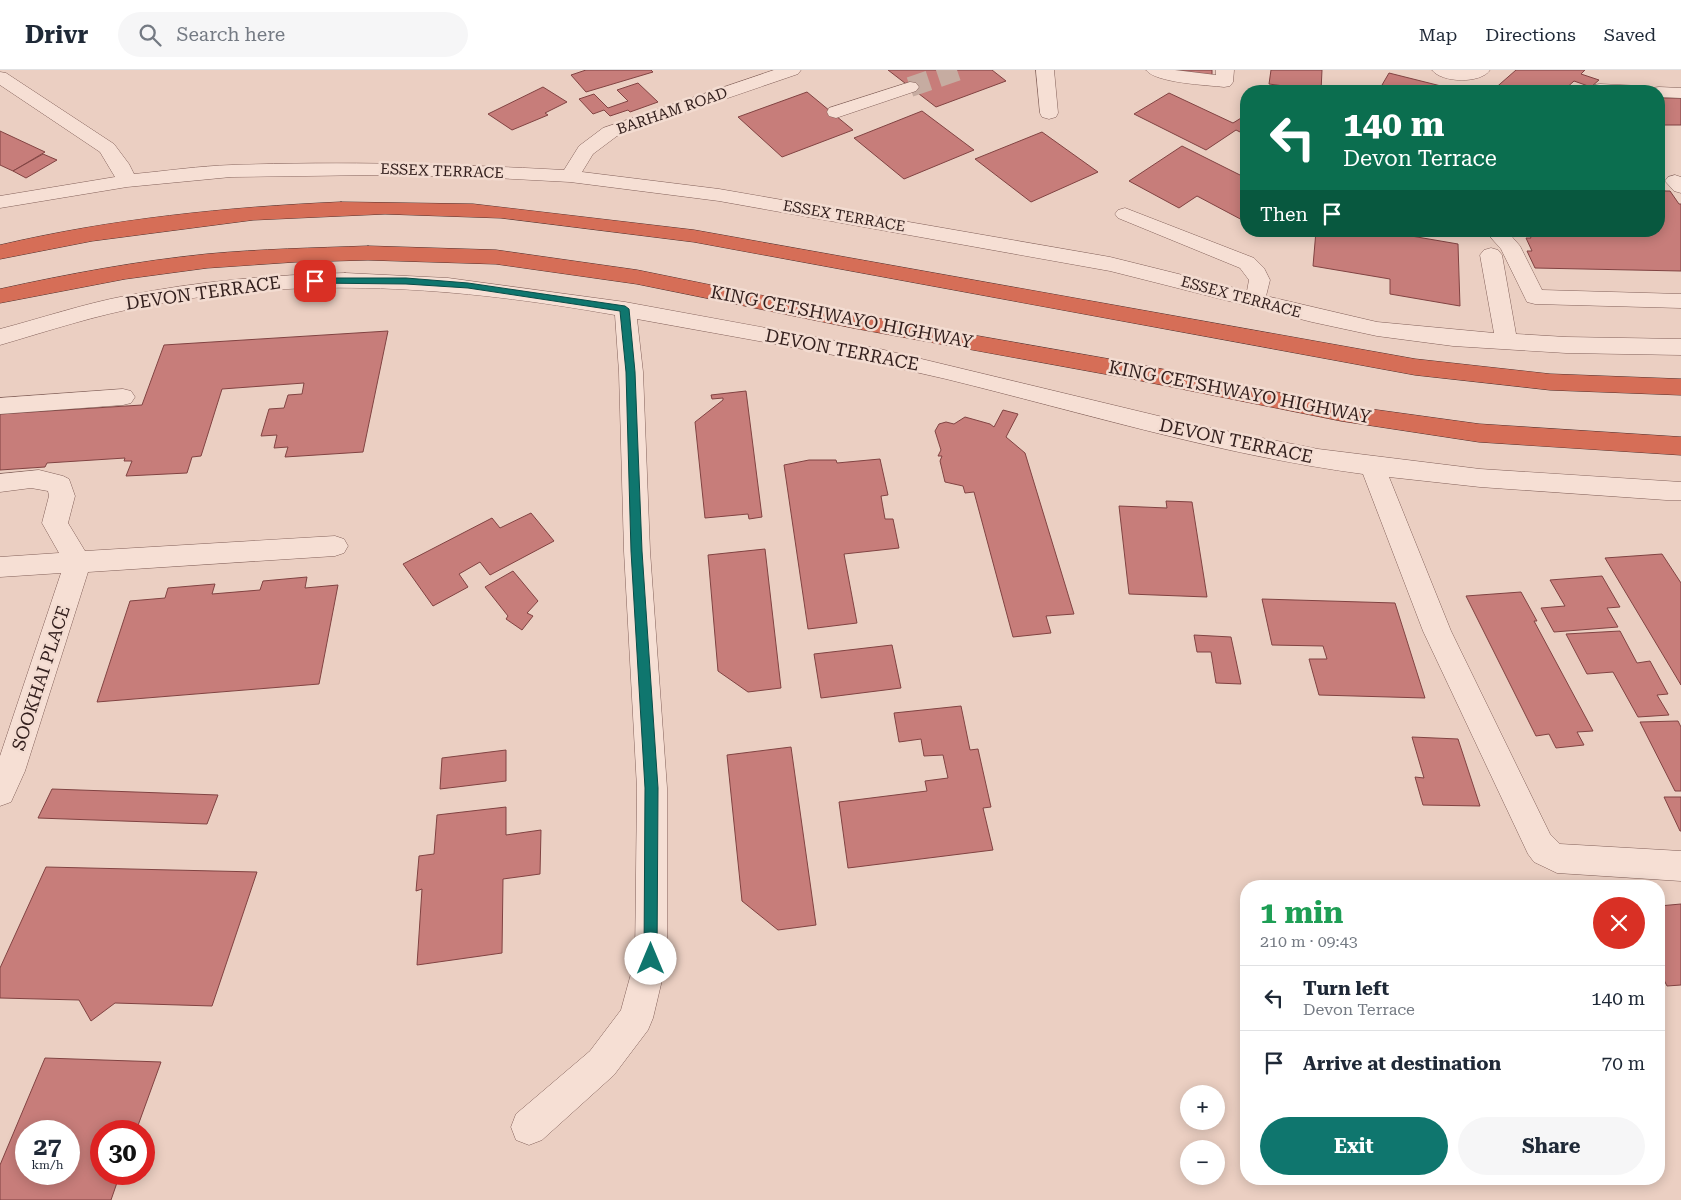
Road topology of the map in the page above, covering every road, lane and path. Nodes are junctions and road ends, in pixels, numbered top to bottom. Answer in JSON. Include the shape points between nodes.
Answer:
{"nodes":[{"id":1,"x":792,"y":70,"type":"edge"},
{"id":2,"x":1046,"y":70,"type":"edge"},
{"id":3,"x":1155,"y":70,"type":"edge"},
{"id":4,"x":1225,"y":70,"type":"edge"},
{"id":5,"x":1441,"y":70,"type":"edge"},
{"id":6,"x":1481,"y":70,"type":"edge"},
{"id":7,"x":0,"y":77,"type":"edge"},
{"id":8,"x":910,"y":87,"type":"tunnel mouth"},
{"id":9,"x":1665,"y":92,"type":"edge"},
{"id":10,"x":1681,"y":93,"type":"edge"},
{"id":11,"x":836,"y":112,"type":"dead end"},
{"id":12,"x":1048,"y":113,"type":"dead end"},
{"id":13,"x":570,"y":176,"type":"junction"},
{"id":14,"x":128,"y":181,"type":"junction"},
{"id":15,"x":0,"y":202,"type":"edge"},
{"id":16,"x":472,"y":210,"type":"junction"},
{"id":17,"x":1125,"y":214,"type":"dead end"},
{"id":18,"x":0,"y":234,"type":"edge"},
{"id":19,"x":1501,"y":237,"type":"edge"},
{"id":20,"x":0,"y":252,"type":"edge"},
{"id":21,"x":1491,"y":255,"type":"dead end"},
{"id":22,"x":0,"y":296,"type":"edge"},
{"id":23,"x":1253,"y":300,"type":"junction"},
{"id":24,"x":1681,"y":301,"type":"edge"},
{"id":25,"x":625,"y":309,"type":"junction"},
{"id":26,"x":0,"y":337,"type":"edge"},
{"id":27,"x":1506,"y":340,"type":"junction"},
{"id":28,"x":1681,"y":347,"type":"edge"},
{"id":29,"x":1681,"y":387,"type":"edge"},
{"id":30,"x":123,"y":397,"type":"dead end"},
{"id":31,"x":0,"y":406,"type":"edge"},
{"id":32,"x":1681,"y":446,"type":"edge"},
{"id":33,"x":1372,"y":466,"type":"junction"},
{"id":34,"x":0,"y":482,"type":"edge"},
{"id":35,"x":1681,"y":491,"type":"edge"},
{"id":36,"x":335,"y":546,"type":"dead end"},
{"id":37,"x":78,"y":562,"type":"junction"},
{"id":38,"x":0,"y":568,"type":"edge"},
{"id":39,"x":0,"y":792,"type":"edge"},
{"id":40,"x":1681,"y":866,"type":"edge"},
{"id":41,"x":529,"y":1127,"type":"dead end"}],
"edges":[{"from":1,"to":13,"type":"street","name":"BARHAM ROAD","via":[[610,132],[582,152]]},
{"from":2,"to":12,"type":"street"},
{"from":3,"to":4,"type":"street","via":[[1224,82]]},
{"from":5,"to":6,"type":"street","via":[[1468,75]]},
{"from":7,"to":14,"type":"street","via":[[106,148]]},
{"from":8,"to":11,"type":"street"},
{"from":9,"to":10,"type":"street"},
{"from":13,"to":14,"type":"street","name":"ESSEX TERRACE","via":[[477,171],[295,169],[231,171]]},
{"from":13,"to":23,"type":"street","name":"ESSEX TERRACE","via":[[718,195],[925,230],[1110,264]]},
{"from":14,"to":15,"type":"street","name":"ESSEX TERRACE"},
{"from":16,"to":18,"type":"highway","via":[[400,200],[316,198],[122,214]]},
{"from":16,"to":20,"type":"highway","via":[[367,208],[277,211],[80,236]]},
{"from":16,"to":29,"type":"highway","via":[[694,236],[1415,367],[1550,382]]},
{"from":17,"to":23,"type":"street","via":[[1247,263],[1260,278],[1261,285]]},
{"from":19,"to":24,"type":"street","via":[[1510,246],[1535,297]]},
{"from":21,"to":27,"type":"street"},
{"from":22,"to":32,"type":"highway","name":"KING CETSHWAYO HIGHWAY","via":[[125,272],[295,254],[496,257],[636,278],[1340,413],[1479,433]]},
{"from":23,"to":27,"type":"street","name":"ESSEX TERRACE","via":[[1377,329],[1453,338]]},
{"from":25,"to":26,"type":"street","name":"DEVON TERRACE","via":[[468,286],[406,281],[296,281],[163,296],[102,308]]},
{"from":25,"to":33,"type":"street","name":"DEVON TERRACE","via":[[904,361],[1133,420],[1310,457]]},
{"from":25,"to":41,"type":"street","via":[[652,788],[651,959],[636,1018],[602,1063]]},
{"from":27,"to":28,"type":"street","name":"ESSEX TERRACE","via":[[1566,345]]},
{"from":30,"to":31,"type":"street"},
{"from":33,"to":35,"type":"street","name":"DEVON TERRACE"},
{"from":33,"to":40,"type":"street","via":[[1437,631],[1538,844],[1557,858]]},
{"from":34,"to":37,"type":"street","via":[[42,480],[54,481],[60,486],[62,496],[55,523]]},
{"from":36,"to":37,"type":"street"},
{"from":37,"to":38,"type":"street"},
{"from":37,"to":39,"type":"street","name":"SOOKHAI PLACE","via":[[10,771]]}]}
